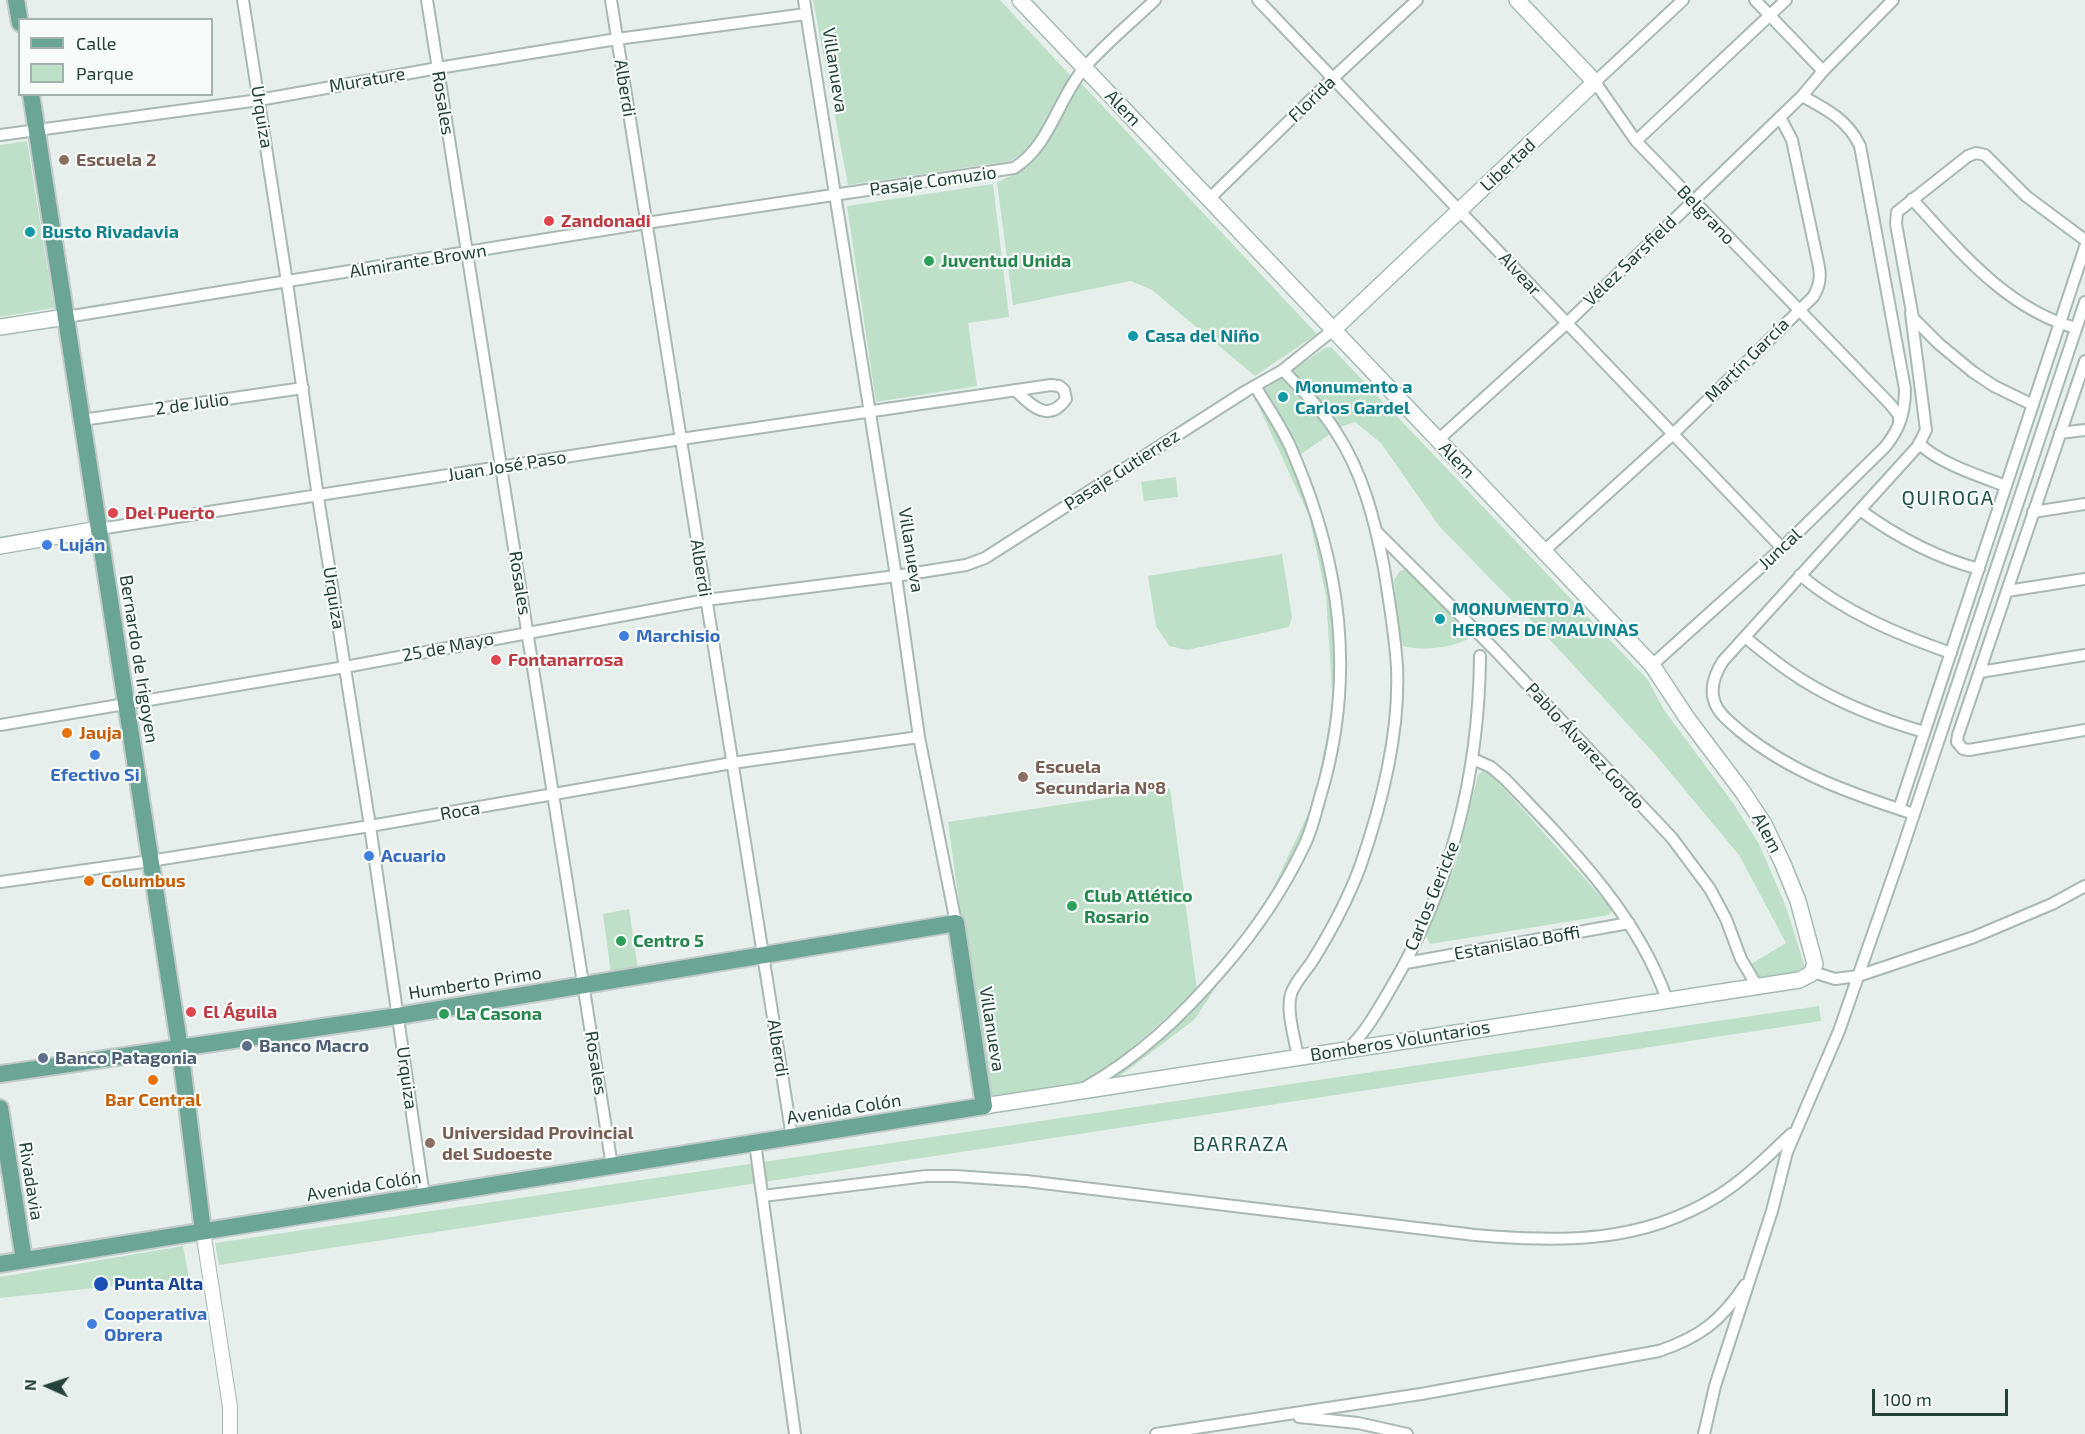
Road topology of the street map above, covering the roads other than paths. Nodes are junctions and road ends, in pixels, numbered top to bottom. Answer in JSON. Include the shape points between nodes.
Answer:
{"nodes":[{"id":1,"x":16,"y":0,"type":"edge"},
{"id":2,"x":243,"y":0,"type":"edge"},
{"id":3,"x":427,"y":0,"type":"edge"},
{"id":4,"x":611,"y":0,"type":"edge"},
{"id":5,"x":804,"y":0,"type":"edge"},
{"id":6,"x":1020,"y":0,"type":"edge"},
{"id":7,"x":1155,"y":0,"type":"edge"},
{"id":8,"x":1258,"y":0,"type":"edge"},
{"id":9,"x":1417,"y":0,"type":"edge"},
{"id":10,"x":1517,"y":0,"type":"edge"},
{"id":11,"x":1683,"y":0,"type":"edge"},
{"id":12,"x":1755,"y":0,"type":"edge"},
{"id":13,"x":1786,"y":0,"type":"edge"},
{"id":14,"x":1893,"y":0,"type":"edge"},
{"id":15,"x":806,"y":14,"type":"junction"},
{"id":16,"x":1770,"y":16,"type":"junction"},
{"id":17,"x":19,"y":18,"type":"edge"},
{"id":18,"x":617,"y":39,"type":"junction"},
{"id":19,"x":438,"y":68,"type":"junction"},
{"id":20,"x":1084,"y":68,"type":"junction"},
{"id":21,"x":1823,"y":71,"type":"junction"},
{"id":22,"x":1332,"y":79,"type":"junction"},
{"id":23,"x":1595,"y":82,"type":"junction"},
{"id":24,"x":31,"y":96,"type":"edge"},
{"id":25,"x":1802,"y":96,"type":"junction"},
{"id":26,"x":259,"y":100,"type":"junction"},
{"id":27,"x":1780,"y":117,"type":"junction"},
{"id":28,"x":36,"y":129,"type":"junction"},
{"id":29,"x":0,"y":135,"type":"edge"},
{"id":30,"x":1636,"y":141,"type":"junction"},
{"id":31,"x":835,"y":195,"type":"junction"},
{"id":32,"x":1209,"y":199,"type":"junction"},
{"id":33,"x":1912,"y":199,"type":"junction"},
{"id":34,"x":1693,"y":201,"type":"junction"},
{"id":35,"x":1460,"y":210,"type":"junction"},
{"id":36,"x":646,"y":223,"type":"junction"},
{"id":37,"x":2085,"y":240,"type":"edge"},
{"id":38,"x":2085,"y":247,"type":"edge"},
{"id":39,"x":467,"y":253,"type":"junction"},
{"id":40,"x":287,"y":282,"type":"junction"},
{"id":41,"x":2085,"y":302,"type":"edge"},
{"id":42,"x":1798,"y":310,"type":"junction"},
{"id":43,"x":1911,"y":313,"type":"junction"},
{"id":44,"x":66,"y":317,"type":"junction"},
{"id":45,"x":1567,"y":323,"type":"junction"},
{"id":46,"x":2060,"y":324,"type":"junction"},
{"id":47,"x":0,"y":327,"type":"edge"},
{"id":48,"x":2076,"y":328,"type":"junction"},
{"id":49,"x":1334,"y":330,"type":"junction"},
{"id":50,"x":2085,"y":361,"type":"edge"},
{"id":51,"x":1283,"y":370,"type":"junction"},
{"id":52,"x":1255,"y":386,"type":"junction"},
{"id":53,"x":303,"y":388,"type":"junction"},
{"id":54,"x":1015,"y":390,"type":"dead end"},
{"id":55,"x":2033,"y":405,"type":"junction"},
{"id":56,"x":869,"y":413,"type":"junction"},
{"id":57,"x":82,"y":420,"type":"junction"},
{"id":58,"x":1899,"y":424,"type":"junction"},
{"id":59,"x":2085,"y":430,"type":"edge"},
{"id":60,"x":1674,"y":433,"type":"junction"},
{"id":61,"x":2060,"y":433,"type":"junction"},
{"id":62,"x":681,"y":439,"type":"junction"},
{"id":63,"x":1438,"y":440,"type":"junction"},
{"id":64,"x":1919,"y":443,"type":"junction"},
{"id":65,"x":501,"y":466,"type":"junction"},
{"id":66,"x":2006,"y":486,"type":"junction"},
{"id":67,"x":318,"y":497,"type":"junction"},
{"id":68,"x":2085,"y":504,"type":"edge"},
{"id":69,"x":1860,"y":510,"type":"junction"},
{"id":70,"x":2033,"y":513,"type":"junction"},
{"id":71,"x":99,"y":529,"type":"junction"},
{"id":72,"x":1377,"y":531,"type":"junction"},
{"id":73,"x":0,"y":546,"type":"edge"},
{"id":74,"x":1782,"y":548,"type":"junction"},
{"id":75,"x":1544,"y":551,"type":"junction"},
{"id":76,"x":1979,"y":569,"type":"junction"},
{"id":77,"x":1800,"y":575,"type":"junction"},
{"id":78,"x":896,"y":576,"type":"junction"},
{"id":79,"x":2085,"y":579,"type":"edge"},
{"id":80,"x":2007,"y":591,"type":"junction"},
{"id":81,"x":706,"y":600,"type":"junction"},
{"id":82,"x":528,"y":632,"type":"junction"},
{"id":83,"x":1745,"y":637,"type":"junction"},
{"id":84,"x":1951,"y":653,"type":"junction"},
{"id":85,"x":2085,"y":655,"type":"edge"},
{"id":86,"x":1480,"y":656,"type":"dead end"},
{"id":87,"x":1652,"y":665,"type":"junction"},
{"id":88,"x":345,"y":667,"type":"junction"},
{"id":89,"x":1980,"y":672,"type":"junction"},
{"id":90,"x":126,"y":705,"type":"junction"},
{"id":91,"x":0,"y":725,"type":"edge"},
{"id":92,"x":2085,"y":730,"type":"edge"},
{"id":93,"x":1924,"y":732,"type":"junction"},
{"id":94,"x":919,"y":737,"type":"junction"},
{"id":95,"x":1473,"y":759,"type":"junction"},
{"id":96,"x":732,"y":763,"type":"junction"},
{"id":97,"x":554,"y":795,"type":"junction"},
{"id":98,"x":1899,"y":809,"type":"junction"},
{"id":99,"x":1914,"y":814,"type":"junction"},
{"id":100,"x":370,"y":826,"type":"junction"},
{"id":101,"x":150,"y":861,"type":"junction"},
{"id":102,"x":0,"y":882,"type":"edge"},
{"id":103,"x":2085,"y":886,"type":"edge"},
{"id":104,"x":956,"y":923,"type":"junction"},
{"id":105,"x":1629,"y":923,"type":"junction"},
{"id":106,"x":763,"y":956,"type":"junction"},
{"id":107,"x":1406,"y":963,"type":"junction"},
{"id":108,"x":1813,"y":972,"type":"junction"},
{"id":109,"x":1858,"y":976,"type":"junction"},
{"id":110,"x":584,"y":986,"type":"junction"},
{"id":111,"x":1757,"y":986,"type":"junction"},
{"id":112,"x":1667,"y":1000,"type":"junction"},
{"id":113,"x":398,"y":1016,"type":"junction"},
{"id":114,"x":180,"y":1049,"type":"junction"},
{"id":115,"x":1348,"y":1049,"type":"junction"},
{"id":116,"x":1298,"y":1057,"type":"junction"},
{"id":117,"x":0,"y":1074,"type":"edge"},
{"id":118,"x":1069,"y":1093,"type":"junction"},
{"id":119,"x":984,"y":1106,"type":"junction"},
{"id":120,"x":0,"y":1108,"type":"edge"},
{"id":121,"x":1794,"y":1132,"type":"junction"},
{"id":122,"x":792,"y":1137,"type":"junction"},
{"id":123,"x":756,"y":1143,"type":"junction"},
{"id":124,"x":612,"y":1166,"type":"junction"},
{"id":125,"x":424,"y":1196,"type":"junction"},
{"id":126,"x":762,"y":1196,"type":"junction"},
{"id":127,"x":203,"y":1231,"type":"junction"},
{"id":128,"x":24,"y":1260,"type":"junction"},
{"id":129,"x":0,"y":1264,"type":"edge"},
{"id":130,"x":1753,"y":1275,"type":"junction"},
{"id":131,"x":1277,"y":1415,"type":"junction"},
{"id":132,"x":230,"y":1434,"type":"edge"},
{"id":133,"x":795,"y":1434,"type":"edge"},
{"id":134,"x":1156,"y":1434,"type":"edge"},
{"id":135,"x":1407,"y":1434,"type":"edge"},
{"id":136,"x":1704,"y":1434,"type":"edge"}],
"edges":[{"from":1,"to":17,"type":"main road"},
{"from":2,"to":26,"type":"street","name":"Urquiza"},
{"from":3,"to":19,"type":"street","name":"Rosales"},
{"from":4,"to":18,"type":"street","name":"Alberdi"},
{"from":5,"to":15,"type":"street","name":"Villanueva"},
{"from":6,"to":20,"type":"main road","name":"Alem"},
{"from":7,"to":20,"type":"street","name":"Pasaje Comuzio"},
{"from":8,"to":22,"type":"street","name":"Alvear"},
{"from":9,"to":22,"type":"street","name":"Florida"},
{"from":10,"to":23,"type":"main road","name":"Belgrano"},
{"from":11,"to":23,"type":"street","name":"Libertad"},
{"from":12,"to":16,"type":"street"},
{"from":13,"to":16,"type":"street"},
{"from":14,"to":21,"type":"street","name":"Vélez Sarsfield"},
{"from":15,"to":18,"type":"street","name":"Murature"},
{"from":15,"to":31,"type":"street","name":"Villanueva"},
{"from":16,"to":21,"type":"street"},
{"from":16,"to":30,"type":"street"},
{"from":18,"to":19,"type":"street","name":"Murature"},
{"from":18,"to":36,"type":"street","name":"Alberdi"},
{"from":19,"to":26,"type":"street","name":"Murature"},
{"from":19,"to":39,"type":"street","name":"Rosales"},
{"from":20,"to":31,"type":"street","name":"Pasaje Comuzio","via":[[1027,161],[1014,168]]},
{"from":20,"to":32,"type":"main road","name":"Alem"},
{"from":21,"to":25,"type":"street","name":"Vélez Sarsfield"},
{"from":22,"to":32,"type":"street","name":"Florida"},
{"from":22,"to":35,"type":"street","name":"Alvear"},
{"from":23,"to":30,"type":"street","name":"Belgrano"},
{"from":23,"to":35,"type":"main road","name":"Libertad"},
{"from":24,"to":28,"type":"main road","name":"Bernardo de Irigoyen"},
{"from":25,"to":27,"type":"street","name":"Vélez Sarsfield"},
{"from":25,"to":58,"type":"street","via":[[1848,126],[1860,146],[1905,389],[1905,407]]},
{"from":26,"to":28,"type":"street","name":"Murature"},
{"from":26,"to":40,"type":"street","name":"Urquiza"},
{"from":27,"to":34,"type":"street","name":"Vélez Sarsfield"},
{"from":27,"to":42,"type":"street","name":"Martín García","via":[[1791,140],[1821,276],[1813,297]]},
{"from":28,"to":29,"type":"street","name":"Murature"},
{"from":28,"to":44,"type":"main road","name":"Bernardo de Irigoyen"},
{"from":30,"to":34,"type":"street","name":"Belgrano"},
{"from":31,"to":36,"type":"street","name":"Almirante Brown"},
{"from":31,"to":56,"type":"street","name":"Villanueva"},
{"from":32,"to":49,"type":"main road","name":"Alem"},
{"from":33,"to":37,"type":"street","via":[[1968,156],[1985,154],[2026,196]]},
{"from":33,"to":43,"type":"street","via":[[1896,218]]},
{"from":33,"to":46,"type":"street","via":[[1973,266],[1997,286]]},
{"from":34,"to":42,"type":"street","name":"Belgrano"},
{"from":34,"to":45,"type":"street","name":"Vélez Sarsfield"},
{"from":35,"to":45,"type":"street","name":"Alvear"},
{"from":35,"to":49,"type":"main road","name":"Libertad"},
{"from":36,"to":39,"type":"street","name":"Almirante Brown"},
{"from":36,"to":62,"type":"street","name":"Alberdi"},
{"from":38,"to":46,"type":"street"},
{"from":39,"to":40,"type":"street","name":"Almirante Brown"},
{"from":39,"to":65,"type":"street","name":"Rosales"},
{"from":40,"to":44,"type":"street","name":"Almirante Brown"},
{"from":40,"to":53,"type":"street","name":"Urquiza"},
{"from":41,"to":48,"type":"street"},
{"from":42,"to":58,"type":"street","name":"Belgrano","via":[[1890,404],[1899,415]]},
{"from":42,"to":60,"type":"street","name":"Martín García"},
{"from":43,"to":55,"type":"street","via":[[1965,366]]},
{"from":43,"to":64,"type":"street","via":[[1926,430]]},
{"from":44,"to":47,"type":"main road","name":"Almirante Brown"},
{"from":44,"to":57,"type":"main road","name":"Bernardo de Irigoyen"},
{"from":45,"to":60,"type":"street","name":"Alvear"},
{"from":45,"to":63,"type":"street","name":"Vélez Sarsfield"},
{"from":46,"to":48,"type":"street"},
{"from":46,"to":55,"type":"street"},
{"from":48,"to":99,"type":"street"},
{"from":49,"to":51,"type":"street","name":"Pasaje Gutierrez"},
{"from":49,"to":63,"type":"main road","name":"Alem"},
{"from":50,"to":61,"type":"street"},
{"from":51,"to":52,"type":"street","name":"Pasaje Gutierrez"},
{"from":51,"to":72,"type":"street","via":[[1337,433],[1361,483]]},
{"from":52,"to":78,"type":"street","name":"Pasaje Gutierrez","via":[[985,558],[966,565]]},
{"from":52,"to":118,"type":"street","via":[[1293,450],[1315,509],[1332,573],[1342,674],[1328,771],[1305,845],[1266,913],[1236,954],[1193,1004],[1146,1046],[1085,1088]]},
{"from":53,"to":57,"type":"street","name":"2 de Julio"},
{"from":53,"to":67,"type":"street","name":"Urquiza"},
{"from":54,"to":56,"type":"street","name":"Juan José Paso"},
{"from":55,"to":66,"type":"street"},
{"from":56,"to":62,"type":"street","name":"Juan José Paso"},
{"from":56,"to":78,"type":"street","name":"Villanueva"},
{"from":57,"to":71,"type":"main road","name":"Bernardo de Irigoyen"},
{"from":58,"to":74,"type":"street","name":"Juncal","via":[[1885,447]]},
{"from":59,"to":61,"type":"street"},
{"from":60,"to":74,"type":"street","name":"Alvear"},
{"from":60,"to":75,"type":"street","name":"Martín García"},
{"from":61,"to":70,"type":"street"},
{"from":62,"to":65,"type":"street","name":"Juan José Paso"},
{"from":62,"to":81,"type":"street","name":"Alberdi"},
{"from":63,"to":75,"type":"main road","name":"Alem"},
{"from":64,"to":66,"type":"street","via":[[1968,472]]},
{"from":64,"to":69,"type":"street"},
{"from":65,"to":67,"type":"street","name":"Juan José Paso"},
{"from":65,"to":82,"type":"street","name":"Rosales"},
{"from":66,"to":76,"type":"street"},
{"from":67,"to":71,"type":"street","name":"Juan José Paso"},
{"from":67,"to":88,"type":"street","name":"Urquiza"},
{"from":68,"to":70,"type":"street"},
{"from":69,"to":76,"type":"street","via":[[1913,545]]},
{"from":69,"to":77,"type":"street"},
{"from":70,"to":80,"type":"street"},
{"from":71,"to":73,"type":"main road","name":"Juan José Paso"},
{"from":71,"to":90,"type":"main road","name":"Bernardo de Irigoyen"},
{"from":72,"to":111,"type":"street","name":"Pablo Álvarez Gordo","via":[[1672,838],[1710,889]]},
{"from":72,"to":116,"type":"street","via":[[1397,667],[1390,756],[1359,868],[1338,914],[1291,995]]},
{"from":74,"to":87,"type":"street","name":"Juncal"},
{"from":75,"to":87,"type":"main road","name":"Alem"},
{"from":76,"to":84,"type":"street"},
{"from":77,"to":83,"type":"street"},
{"from":77,"to":84,"type":"street","via":[[1867,619]]},
{"from":78,"to":81,"type":"street","name":"25 de Mayo"},
{"from":78,"to":94,"type":"street","name":"Villanueva"},
{"from":79,"to":80,"type":"street"},
{"from":80,"to":89,"type":"street"},
{"from":81,"to":82,"type":"street","name":"25 de Mayo"},
{"from":81,"to":96,"type":"street","name":"Alberdi"},
{"from":82,"to":88,"type":"street","name":"25 de Mayo"},
{"from":82,"to":97,"type":"street","name":"Rosales"},
{"from":83,"to":93,"type":"street","via":[[1776,663],[1827,694]]},
{"from":83,"to":98,"type":"street","via":[[1723,661],[1713,684],[1715,704],[1730,723],[1801,771]]},
{"from":84,"to":93,"type":"street"},
{"from":85,"to":89,"type":"street"},
{"from":86,"to":95,"type":"street","name":"Carlos Gericke","via":[[1480,701]]},
{"from":87,"to":108,"type":"main road","name":"Alem","via":[[1764,824],[1798,901],[1815,958]]},
{"from":88,"to":90,"type":"street","name":"25 de Mayo"},
{"from":88,"to":100,"type":"street","name":"Urquiza"},
{"from":89,"to":92,"type":"street","via":[[1958,735],[1964,749]]},
{"from":90,"to":91,"type":"street","name":"25 de Mayo"},
{"from":90,"to":101,"type":"main road","name":"Bernardo de Irigoyen"},
{"from":93,"to":98,"type":"street"},
{"from":94,"to":96,"type":"street","name":"Roca"},
{"from":94,"to":104,"type":"street","name":"Villanueva"},
{"from":95,"to":105,"type":"street","via":[[1491,767],[1530,805]]},
{"from":95,"to":107,"type":"street","name":"Carlos Gericke","via":[[1450,861]]},
{"from":96,"to":97,"type":"street","name":"Roca"},
{"from":96,"to":106,"type":"street","name":"Alberdi"},
{"from":97,"to":100,"type":"street","name":"Roca"},
{"from":97,"to":110,"type":"street","name":"Rosales"},
{"from":98,"to":99,"type":"street"},
{"from":99,"to":109,"type":"street"},
{"from":100,"to":101,"type":"street","name":"Roca"},
{"from":100,"to":113,"type":"street","name":"Urquiza"},
{"from":101,"to":102,"type":"street","name":"Roca"},
{"from":101,"to":114,"type":"main road","name":"Bernardo de Irigoyen"},
{"from":103,"to":109,"type":"street","via":[[1974,937]]},
{"from":104,"to":106,"type":"main road","name":"Humberto Primo"},
{"from":104,"to":119,"type":"main road","name":"Villanueva"},
{"from":105,"to":107,"type":"street","name":"Estanislao Boffi"},
{"from":105,"to":112,"type":"street","via":[[1647,952]]},
{"from":106,"to":110,"type":"main road","name":"Humberto Primo"},
{"from":106,"to":122,"type":"street","name":"Alberdi"},
{"from":107,"to":115,"type":"street","name":"Carlos Gericke","via":[[1361,1038]]},
{"from":108,"to":109,"type":"street","via":[[1835,979]]},
{"from":108,"to":111,"type":"main road","name":"Bomberos Voluntarios","via":[[1802,979]]},
{"from":109,"to":121,"type":"street","via":[[1827,1060]]},
{"from":110,"to":113,"type":"main road","name":"Humberto Primo"},
{"from":110,"to":124,"type":"street","name":"Rosales"},
{"from":111,"to":112,"type":"main road","name":"Bomberos Voluntarios"},
{"from":112,"to":115,"type":"main road","name":"Bomberos Voluntarios"},
{"from":113,"to":114,"type":"main road","name":"Humberto Primo"},
{"from":113,"to":125,"type":"street","name":"Urquiza"},
{"from":114,"to":117,"type":"main road","name":"Humberto Primo"},
{"from":114,"to":127,"type":"main road","name":"Bernardo de Irigoyen"},
{"from":115,"to":116,"type":"main road","name":"Bomberos Voluntarios"},
{"from":116,"to":118,"type":"main road","name":"Bomberos Voluntarios"},
{"from":118,"to":119,"type":"main road","name":"Bomberos Voluntarios"},
{"from":119,"to":122,"type":"main road","name":"Avenida Colón"},
{"from":120,"to":128,"type":"main road","name":"Rivadavia"},
{"from":121,"to":126,"type":"street","via":[[1736,1183],[1689,1213],[1632,1232],[1579,1239],[1475,1235],[1026,1181],[964,1177],[898,1179]]},
{"from":121,"to":130,"type":"street"},
{"from":122,"to":123,"type":"main road","name":"Avenida Colón"},
{"from":123,"to":124,"type":"main road","name":"Avenida Colón"},
{"from":123,"to":126,"type":"street"},
{"from":124,"to":125,"type":"main road","name":"Avenida Colón"},
{"from":125,"to":127,"type":"main road","name":"Avenida Colón"},
{"from":126,"to":133,"type":"street"},
{"from":127,"to":128,"type":"main road","name":"Avenida Colón"},
{"from":127,"to":132,"type":"street","via":[[230,1407]]},
{"from":128,"to":129,"type":"main road","name":"Avenida Colón"},
{"from":130,"to":131,"type":"street","via":[[1716,1321],[1699,1334],[1659,1351],[1421,1394]]},
{"from":130,"to":136,"type":"street","via":[[1715,1386]]},
{"from":131,"to":134,"type":"street"},
{"from":131,"to":135,"type":"street","via":[[1326,1418]]}]}
